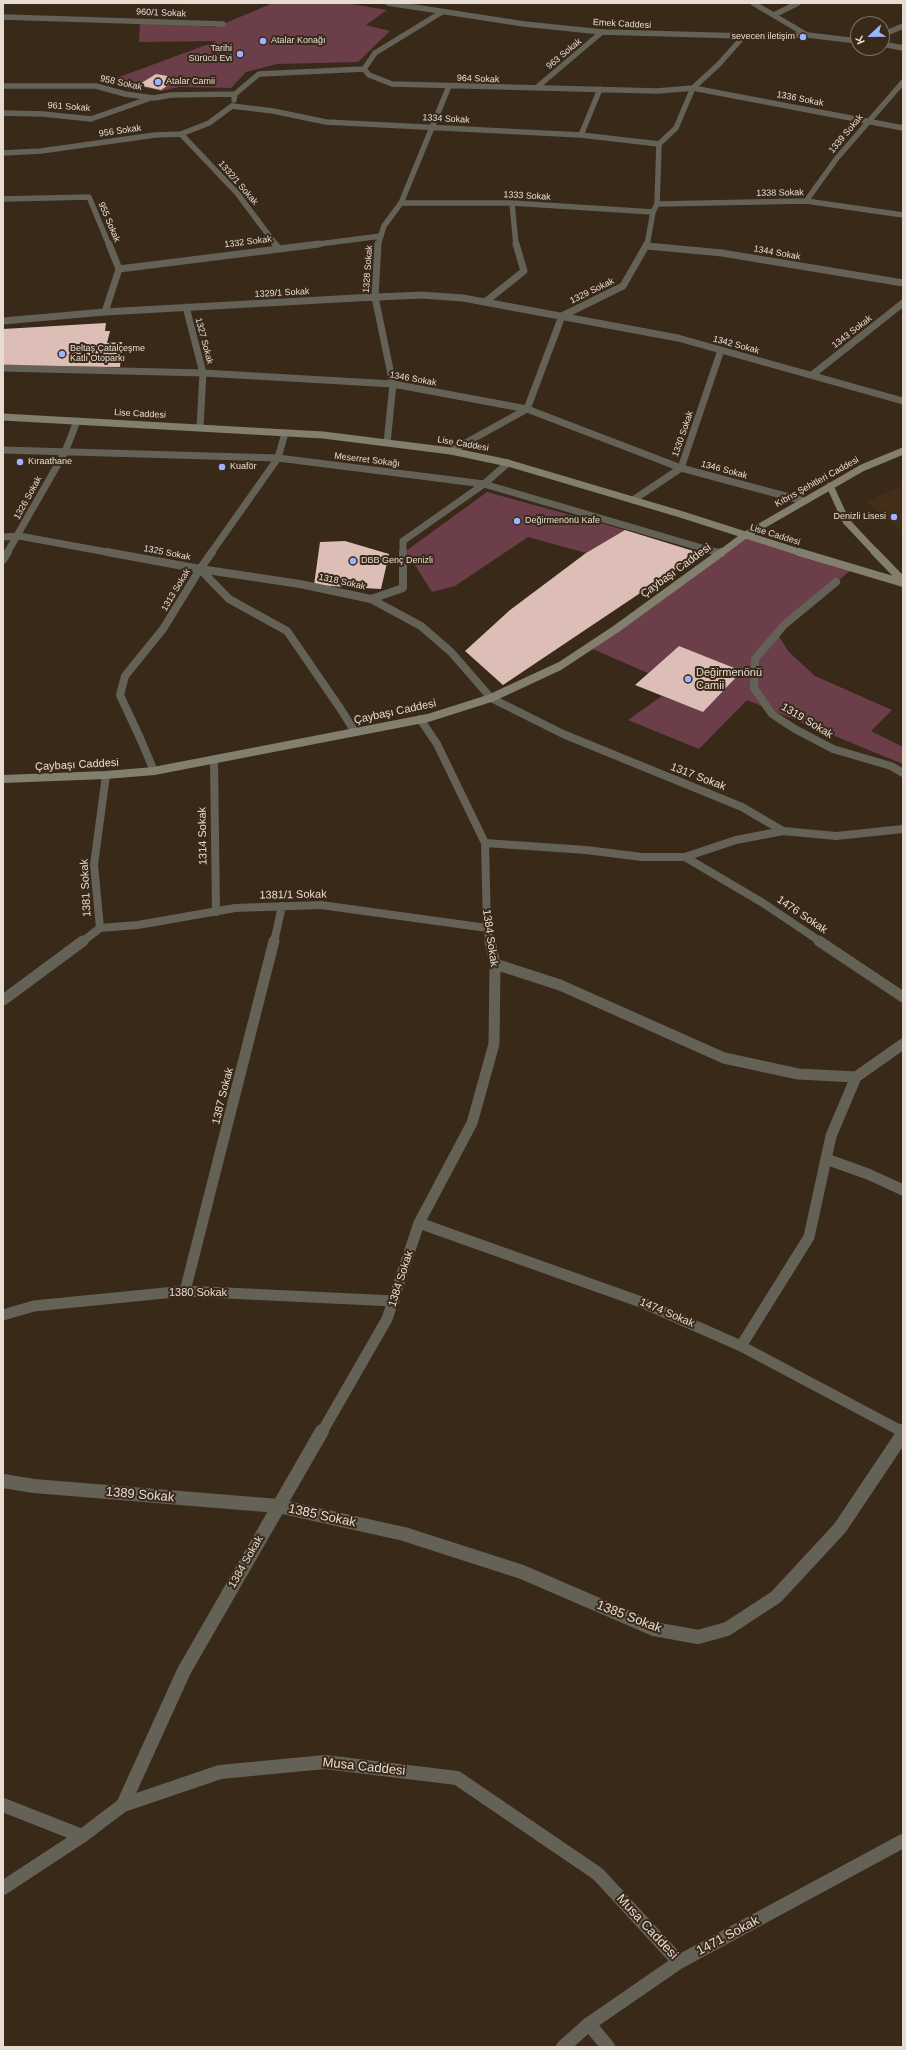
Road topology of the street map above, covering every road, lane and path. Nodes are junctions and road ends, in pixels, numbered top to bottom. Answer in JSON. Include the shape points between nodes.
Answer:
{"nodes":[{"id":1,"x":388,"y":3,"type":"edge"},
{"id":2,"x":753,"y":3,"type":"edge"},
{"id":3,"x":798,"y":3,"type":"edge"},
{"id":4,"x":442,"y":12,"type":"junction"},
{"id":5,"x":774,"y":15,"type":"junction"},
{"id":6,"x":3,"y":17,"type":"edge"},
{"id":7,"x":223,"y":24,"type":"dead end"},
{"id":8,"x":903,"y":26,"type":"edge"},
{"id":9,"x":602,"y":32,"type":"junction"},
{"id":10,"x":890,"y":32,"type":"edge"},
{"id":11,"x":807,"y":35,"type":"junction"},
{"id":12,"x":744,"y":36,"type":"junction"},
{"id":13,"x":850,"y":40,"type":"edge"},
{"id":14,"x":890,"y":46,"type":"edge"},
{"id":15,"x":903,"y":48,"type":"edge"},
{"id":16,"x":364,"y":69,"type":"junction"},
{"id":17,"x":903,"y":82,"type":"edge"},
{"id":18,"x":3,"y":86,"type":"edge"},
{"id":19,"x":449,"y":86,"type":"junction"},
{"id":20,"x":536,"y":88,"type":"junction"},
{"id":21,"x":693,"y":88,"type":"junction"},
{"id":22,"x":600,"y":89,"type":"junction"},
{"id":23,"x":235,"y":94,"type":"junction"},
{"id":24,"x":154,"y":98,"type":"junction"},
{"id":25,"x":232,"y":106,"type":"junction"},
{"id":26,"x":3,"y":113,"type":"edge"},
{"id":27,"x":868,"y":121,"type":"junction"},
{"id":28,"x":431,"y":128,"type":"junction"},
{"id":29,"x":903,"y":128,"type":"edge"},
{"id":30,"x":181,"y":134,"type":"junction"},
{"id":31,"x":581,"y":135,"type":"junction"},
{"id":32,"x":659,"y":144,"type":"junction"},
{"id":33,"x":3,"y":153,"type":"edge"},
{"id":34,"x":3,"y":199,"type":"edge"},
{"id":35,"x":806,"y":201,"type":"junction"},
{"id":36,"x":401,"y":203,"type":"junction"},
{"id":37,"x":512,"y":204,"type":"junction"},
{"id":38,"x":656,"y":204,"type":"junction"},
{"id":39,"x":653,"y":212,"type":"junction"},
{"id":40,"x":903,"y":215,"type":"edge"},
{"id":41,"x":381,"y":236,"type":"junction"},
{"id":42,"x":647,"y":246,"type":"junction"},
{"id":43,"x":278,"y":248,"type":"junction"},
{"id":44,"x":119,"y":269,"type":"junction"},
{"id":45,"x":903,"y":283,"type":"edge"},
{"id":46,"x":375,"y":297,"type":"junction"},
{"id":47,"x":485,"y":302,"type":"junction"},
{"id":48,"x":901,"y":307,"type":"edge"},
{"id":49,"x":186,"y":308,"type":"junction"},
{"id":50,"x":105,"y":312,"type":"junction"},
{"id":51,"x":562,"y":316,"type":"junction"},
{"id":52,"x":3,"y":321,"type":"edge"},
{"id":53,"x":721,"y":350,"type":"junction"},
{"id":54,"x":3,"y":368,"type":"edge"},
{"id":55,"x":203,"y":373,"type":"junction"},
{"id":56,"x":812,"y":375,"type":"junction"},
{"id":57,"x":394,"y":384,"type":"junction"},
{"id":58,"x":903,"y":401,"type":"edge"},
{"id":59,"x":527,"y":409,"type":"junction"},
{"id":60,"x":3,"y":417,"type":"edge"},
{"id":61,"x":77,"y":421,"type":"junction"},
{"id":62,"x":200,"y":427,"type":"junction"},
{"id":63,"x":285,"y":432,"type":"junction"},
{"id":64,"x":387,"y":443,"type":"junction"},
{"id":65,"x":3,"y":450,"type":"edge"},
{"id":66,"x":451,"y":451,"type":"junction"},
{"id":67,"x":903,"y":451,"type":"edge"},
{"id":68,"x":65,"y":452,"type":"junction"},
{"id":69,"x":278,"y":458,"type":"junction"},
{"id":70,"x":508,"y":463,"type":"junction"},
{"id":71,"x":681,"y":468,"type":"junction"},
{"id":72,"x":484,"y":484,"type":"junction"},
{"id":73,"x":830,"y":486,"type":"junction"},
{"id":74,"x":633,"y":500,"type":"junction"},
{"id":75,"x":804,"y":501,"type":"junction"},
{"id":76,"x":19,"y":536,"type":"junction"},
{"id":77,"x":744,"y":536,"type":"junction"},
{"id":78,"x":3,"y":537,"type":"edge"},
{"id":79,"x":719,"y":553,"type":"junction"},
{"id":80,"x":3,"y":560,"type":"edge"},
{"id":81,"x":200,"y":569,"type":"junction"},
{"id":82,"x":836,"y":582,"type":"dead end"},
{"id":83,"x":903,"y":582,"type":"edge"},
{"id":84,"x":371,"y":599,"type":"junction"},
{"id":85,"x":491,"y":698,"type":"junction"},
{"id":86,"x":420,"y":719,"type":"junction"},
{"id":87,"x":355,"y":732,"type":"junction"},
{"id":88,"x":214,"y":760,"type":"junction"},
{"id":89,"x":154,"y":771,"type":"junction"},
{"id":90,"x":903,"y":773,"type":"edge"},
{"id":91,"x":106,"y":775,"type":"junction"},
{"id":92,"x":3,"y":779,"type":"edge"},
{"id":93,"x":903,"y":829,"type":"edge"},
{"id":94,"x":783,"y":831,"type":"junction"},
{"id":95,"x":485,"y":843,"type":"junction"},
{"id":96,"x":685,"y":857,"type":"junction"},
{"id":97,"x":282,"y":906,"type":"junction"},
{"id":98,"x":216,"y":912,"type":"junction"},
{"id":99,"x":100,"y":928,"type":"junction"},
{"id":100,"x":487,"y":928,"type":"junction"},
{"id":101,"x":496,"y":964,"type":"junction"},
{"id":102,"x":903,"y":997,"type":"edge"},
{"id":103,"x":3,"y":1000,"type":"edge"},
{"id":104,"x":903,"y":1044,"type":"edge"},
{"id":105,"x":856,"y":1076,"type":"junction"},
{"id":106,"x":826,"y":1159,"type":"junction"},
{"id":107,"x":903,"y":1190,"type":"edge"},
{"id":108,"x":419,"y":1223,"type":"junction"},
{"id":109,"x":185,"y":1291,"type":"junction"},
{"id":110,"x":394,"y":1301,"type":"junction"},
{"id":111,"x":3,"y":1315,"type":"edge"},
{"id":112,"x":741,"y":1346,"type":"junction"},
{"id":113,"x":903,"y":1433,"type":"edge"},
{"id":114,"x":3,"y":1481,"type":"edge"},
{"id":115,"x":278,"y":1506,"type":"junction"},
{"id":116,"x":123,"y":1804,"type":"junction"},
{"id":117,"x":3,"y":1805,"type":"edge"},
{"id":118,"x":82,"y":1836,"type":"junction"},
{"id":119,"x":903,"y":1841,"type":"edge"},
{"id":120,"x":3,"y":1888,"type":"edge"},
{"id":121,"x":679,"y":1962,"type":"junction"},
{"id":122,"x":589,"y":2024,"type":"junction"},
{"id":123,"x":563,"y":2047,"type":"edge"},
{"id":124,"x":608,"y":2047,"type":"edge"}],
"edges":[{"from":1,"to":4,"type":"street","name":"Emek Caddesi"},
{"from":2,"to":5,"type":"street"},
{"from":3,"to":5,"type":"street"},
{"from":4,"to":9,"type":"street","name":"Emek Caddesi"},
{"from":4,"to":16,"type":"street","via":[[375,54]]},
{"from":5,"to":11,"type":"street"},
{"from":6,"to":7,"type":"street","name":"960/1 Sokak"},
{"from":8,"to":10,"type":"street"},
{"from":9,"to":12,"type":"street","name":"Emek Caddesi"},
{"from":9,"to":20,"type":"street","name":"963 Sokak"},
{"from":11,"to":12,"type":"street","name":"Emek Caddesi"},
{"from":11,"to":13,"type":"street","name":"Emek Caddesi"},
{"from":12,"to":21,"type":"street"},
{"from":14,"to":15,"type":"street"},
{"from":16,"to":19,"type":"street","name":"964 Sokak","via":[[369,75],[392,84]]},
{"from":16,"to":23,"type":"street","via":[[259,74]]},
{"from":17,"to":27,"type":"street","name":"1339 Sokak"},
{"from":18,"to":24,"type":"street","name":"958 Sokak","via":[[96,86]]},
{"from":19,"to":20,"type":"street","name":"964 Sokak"},
{"from":19,"to":28,"type":"street","name":"1328 Sokak"},
{"from":20,"to":22,"type":"street","name":"964 Sokak"},
{"from":21,"to":22,"type":"street","name":"964 Sokak","via":[[657,91]]},
{"from":21,"to":27,"type":"street","name":"1336 Sokak"},
{"from":21,"to":32,"type":"street","via":[[676,128]]},
{"from":22,"to":31,"type":"street"},
{"from":23,"to":24,"type":"street","name":"958 Sokak","via":[[171,95]]},
{"from":23,"to":25,"type":"street"},
{"from":24,"to":26,"type":"street","name":"961 Sokak","via":[[141,100],[91,119]]},
{"from":25,"to":28,"type":"street","name":"1334 Sokak","via":[[326,122]]},
{"from":25,"to":30,"type":"street","name":"956 Sokak","via":[[209,123]]},
{"from":27,"to":29,"type":"street","name":"1336 Sokak"},
{"from":27,"to":35,"type":"street","name":"1339 Sokak"},
{"from":28,"to":31,"type":"street","name":"1334 Sokak"},
{"from":28,"to":36,"type":"street","name":"1328 Sokak"},
{"from":30,"to":33,"type":"street","name":"956 Sokak","via":[[42,151]]},
{"from":30,"to":43,"type":"street","name":"1332/1 Sokak","via":[[237,193]]},
{"from":31,"to":32,"type":"street","name":"1334 Sokak"},
{"from":32,"to":38,"type":"street","name":"1329 Sokak"},
{"from":34,"to":44,"type":"street","name":"955 Sokak","via":[[89,197]]},
{"from":35,"to":38,"type":"street","name":"1338 Sokak"},
{"from":35,"to":40,"type":"street","name":"1338 Sokak"},
{"from":36,"to":37,"type":"street","name":"1333 Sokak"},
{"from":36,"to":41,"type":"street","name":"1328 Sokak","via":[[384,226]]},
{"from":37,"to":39,"type":"street","name":"1333 Sokak"},
{"from":37,"to":47,"type":"street","via":[[515,240],[524,270]]},
{"from":38,"to":39,"type":"street","name":"1329 Sokak"},
{"from":39,"to":42,"type":"street","name":"1329 Sokak"},
{"from":41,"to":43,"type":"street","name":"1332 Sokak"},
{"from":41,"to":46,"type":"street","name":"1328 Sokak","via":[[378,244]]},
{"from":42,"to":45,"type":"street","name":"1344 Sokak","via":[[722,253]]},
{"from":42,"to":51,"type":"street","name":"1329 Sokak","via":[[623,286]]},
{"from":43,"to":44,"type":"street","name":"1332 Sokak"},
{"from":44,"to":50,"type":"street"},
{"from":46,"to":47,"type":"street","name":"1329/1 Sokak","via":[[422,295]]},
{"from":46,"to":49,"type":"street","name":"1329/1 Sokak"},
{"from":46,"to":57,"type":"street","name":"1328 Sokak"},
{"from":47,"to":51,"type":"street","name":"1329/1 Sokak"},
{"from":48,"to":56,"type":"street","name":"1343 Sokak"},
{"from":49,"to":50,"type":"street","name":"1329/1 Sokak"},
{"from":49,"to":55,"type":"street","name":"1327 Sokak"},
{"from":50,"to":52,"type":"street","name":"1329/1 Sokak"},
{"from":51,"to":53,"type":"street","name":"1342 Sokak","via":[[678,338]]},
{"from":51,"to":59,"type":"street","name":"1329 Sokak"},
{"from":53,"to":56,"type":"street","name":"1342 Sokak"},
{"from":53,"to":71,"type":"street","name":"1330 Sokak"},
{"from":54,"to":55,"type":"street","name":"1346 Sokak"},
{"from":55,"to":57,"type":"street","name":"1346 Sokak"},
{"from":55,"to":62,"type":"street","name":"1327 Sokak"},
{"from":56,"to":58,"type":"street","name":"1342 Sokak"},
{"from":57,"to":59,"type":"street","name":"1346 Sokak"},
{"from":57,"to":64,"type":"street","name":"1328 Sokak"},
{"from":59,"to":66,"type":"street"},
{"from":59,"to":71,"type":"street","name":"1346 Sokak"},
{"from":60,"to":61,"type":"main road","name":"Lise Caddesi"},
{"from":61,"to":62,"type":"main road","name":"Lise Caddesi"},
{"from":61,"to":68,"type":"street","name":"1326 Sokak"},
{"from":62,"to":63,"type":"main road","name":"Lise Caddesi"},
{"from":63,"to":64,"type":"main road","name":"Lise Caddesi"},
{"from":63,"to":69,"type":"street","name":"1313 Sokak"},
{"from":64,"to":66,"type":"main road","name":"Lise Caddesi"},
{"from":65,"to":68,"type":"street","name":"Meserret Sokağı"},
{"from":66,"to":70,"type":"main road","name":"Lise Caddesi"},
{"from":67,"to":73,"type":"main road","name":"Kıbrıs Şehitleri Caddesi","via":[[862,468]]},
{"from":68,"to":69,"type":"street","name":"Meserret Sokağı"},
{"from":68,"to":76,"type":"street","name":"1326 Sokak"},
{"from":69,"to":72,"type":"street","name":"Meserret Sokağı"},
{"from":69,"to":81,"type":"street","name":"1313 Sokak"},
{"from":70,"to":72,"type":"street"},
{"from":70,"to":74,"type":"main road","name":"Lise Caddesi"},
{"from":71,"to":74,"type":"street","name":"1330 Sokak"},
{"from":71,"to":75,"type":"street","name":"1346 Sokak"},
{"from":72,"to":79,"type":"street","name":"Meserret Sokağı"},
{"from":72,"to":84,"type":"street","via":[[403,541],[403,588]]},
{"from":73,"to":75,"type":"main road","name":"Kıbrıs Şehitleri Caddesi"},
{"from":73,"to":83,"type":"main road","via":[[846,521]]},
{"from":74,"to":77,"type":"main road","name":"Lise Caddesi"},
{"from":75,"to":77,"type":"main road","name":"Kıbrıs Şehitleri Caddesi"},
{"from":76,"to":78,"type":"street","name":"1325 Sokak"},
{"from":76,"to":80,"type":"street","name":"1326 Sokak"},
{"from":76,"to":81,"type":"street","name":"1325 Sokak"},
{"from":77,"to":79,"type":"main road","name":"Çaybaşı Caddesi"},
{"from":77,"to":83,"type":"main road","name":"Lise Caddesi"},
{"from":79,"to":85,"type":"main road","name":"Çaybaşı Caddesi","via":[[616,629],[560,666]]},
{"from":81,"to":84,"type":"street","name":"1318 Sokak","via":[[300,584]]},
{"from":81,"to":87,"type":"street","name":"1325 Sokak","via":[[229,598],[287,631]]},
{"from":81,"to":89,"type":"street","name":"1313 Sokak","via":[[163,629],[125,676],[120,695]]},
{"from":82,"to":90,"type":"street","name":"1319 Sokak","via":[[784,625],[755,658],[754,688],[772,714],[795,729],[833,749],[891,766]]},
{"from":84,"to":85,"type":"street","name":"1318 Sokak","via":[[421,626],[451,652]]},
{"from":85,"to":86,"type":"main road","name":"Çaybaşı Caddesi"},
{"from":85,"to":94,"type":"street","name":"1317 Sokak","via":[[563,734],[742,807]]},
{"from":86,"to":87,"type":"main road","name":"Çaybaşı Caddesi"},
{"from":86,"to":95,"type":"street","name":"1384 Sokak","via":[[437,744]]},
{"from":87,"to":88,"type":"main road","name":"Çaybaşı Caddesi"},
{"from":88,"to":89,"type":"main road","name":"Çaybaşı Caddesi"},
{"from":88,"to":98,"type":"street","name":"1314 Sokak"},
{"from":89,"to":91,"type":"main road","name":"Çaybaşı Caddesi"},
{"from":91,"to":92,"type":"main road","name":"Çaybaşı Caddesi"},
{"from":91,"to":99,"type":"street","name":"1381 Sokak","via":[[94,865]]},
{"from":93,"to":94,"type":"street","name":"1317 Sokak","via":[[836,836]]},
{"from":94,"to":96,"type":"street","via":[[736,840]]},
{"from":95,"to":96,"type":"street","via":[[586,850],[642,858]]},
{"from":95,"to":100,"type":"street","name":"1384 Sokak"},
{"from":96,"to":102,"type":"street","name":"1476 Sokak","via":[[763,903]]},
{"from":97,"to":98,"type":"street","name":"1381/1 Sokak","via":[[235,908]]},
{"from":97,"to":100,"type":"street","name":"1381/1 Sokak","via":[[321,905]]},
{"from":97,"to":109,"type":"street","name":"1387 Sokak"},
{"from":98,"to":99,"type":"street","name":"1381/1 Sokak","via":[[138,926]]},
{"from":99,"to":103,"type":"street","name":"1381 Sokak"},
{"from":100,"to":101,"type":"street","name":"1384 Sokak"},
{"from":101,"to":105,"type":"street","via":[[560,985],[724,1058],[798,1074]]},
{"from":101,"to":108,"type":"street","name":"1384 Sokak","via":[[494,1044],[472,1123]]},
{"from":104,"to":105,"type":"street"},
{"from":105,"to":106,"type":"street","via":[[831,1136]]},
{"from":106,"to":107,"type":"street"},
{"from":106,"to":112,"type":"street","via":[[809,1237]]},
{"from":108,"to":110,"type":"street","name":"1384 Sokak"},
{"from":108,"to":112,"type":"street","name":"1474 Sokak","via":[[641,1302]]},
{"from":109,"to":110,"type":"street","name":"1380 Sokak"},
{"from":109,"to":111,"type":"street","name":"1380 Sokak","via":[[34,1306]]},
{"from":110,"to":115,"type":"street","name":"1384 Sokak","via":[[387,1319]]},
{"from":112,"to":113,"type":"street","name":"1474 Sokak"},
{"from":113,"to":115,"type":"street","name":"1385 Sokak","via":[[840,1528],[776,1597],[728,1629],[698,1637],[654,1629],[522,1572],[404,1534]]},
{"from":114,"to":115,"type":"street","name":"1389 Sokak","via":[[34,1486]]},
{"from":115,"to":116,"type":"street","name":"1384 Sokak","via":[[184,1671]]},
{"from":116,"to":118,"type":"street","name":"Musa Caddesi"},
{"from":116,"to":121,"type":"street","name":"Musa Caddesi","via":[[220,1772],[325,1762],[457,1778],[598,1874]]},
{"from":117,"to":118,"type":"street"},
{"from":118,"to":120,"type":"street","name":"Musa Caddesi"},
{"from":119,"to":121,"type":"street","name":"1471 Sokak"},
{"from":121,"to":122,"type":"street","name":"1471 Sokak"},
{"from":122,"to":123,"type":"street","name":"1471 Sokak"},
{"from":122,"to":124,"type":"street"}]}
